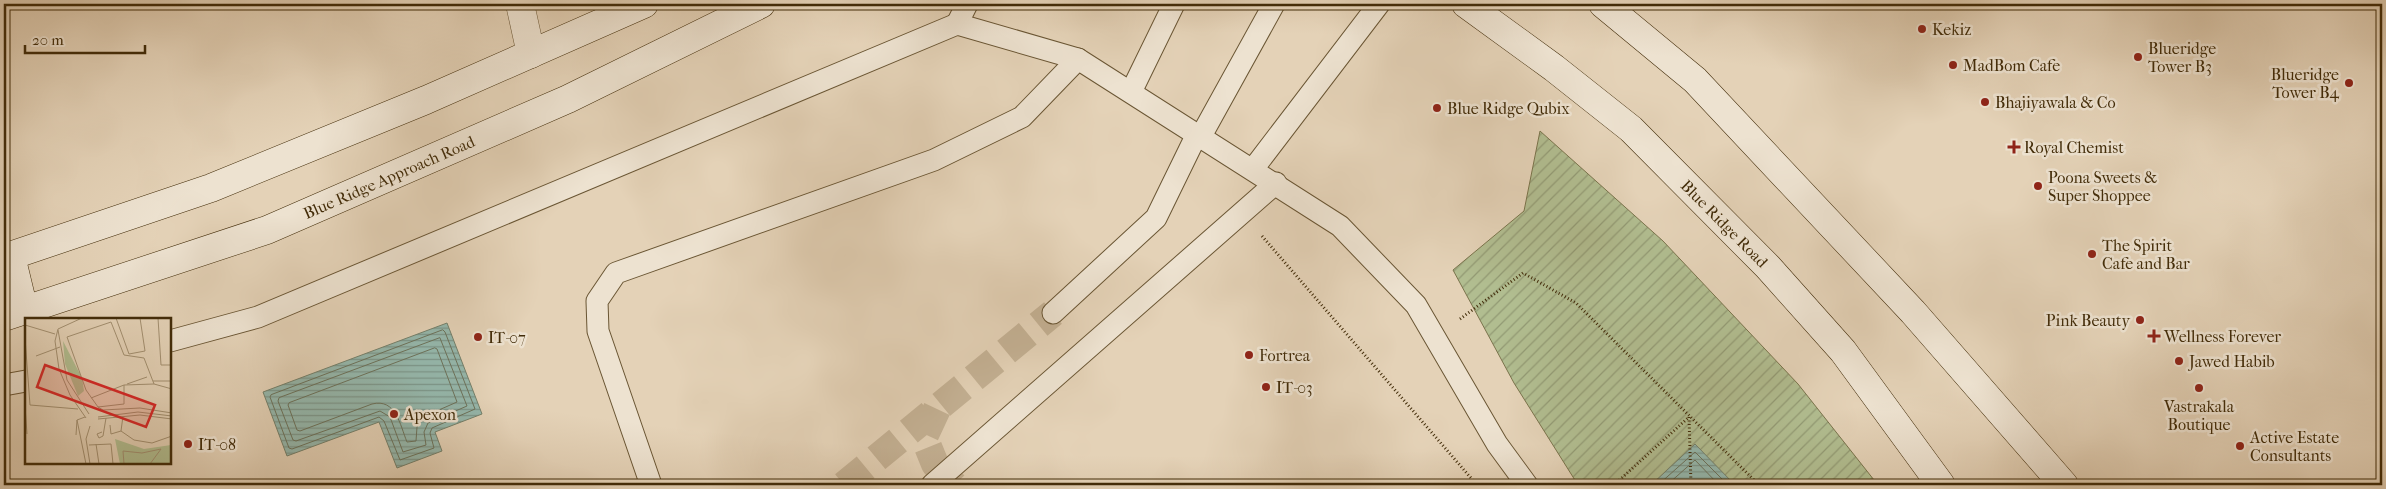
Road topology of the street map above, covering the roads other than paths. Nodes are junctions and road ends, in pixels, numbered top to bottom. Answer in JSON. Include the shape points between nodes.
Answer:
{"nodes":[{"id":1,"x":520,"y":4,"type":"edge"},
{"id":2,"x":644,"y":4,"type":"edge"},
{"id":3,"x":761,"y":4,"type":"edge"},
{"id":4,"x":967,"y":4,"type":"edge"},
{"id":5,"x":1174,"y":4,"type":"edge"},
{"id":6,"x":1274,"y":4,"type":"edge"},
{"id":7,"x":1379,"y":4,"type":"edge"},
{"id":8,"x":1466,"y":4,"type":"edge"},
{"id":9,"x":1603,"y":4,"type":"edge"},
{"id":10,"x":957,"y":24,"type":"junction"},
{"id":11,"x":531,"y":54,"type":"junction"},
{"id":12,"x":1078,"y":59,"type":"junction"},
{"id":13,"x":1131,"y":92,"type":"junction"},
{"id":14,"x":1199,"y":135,"type":"junction"},
{"id":15,"x":1253,"y":169,"type":"junction"},
{"id":16,"x":1276,"y":183,"type":"junction"},
{"id":17,"x":7,"y":257,"type":"edge"},
{"id":18,"x":14,"y":314,"type":"edge"},
{"id":19,"x":1053,"y":314,"type":"tunnel mouth"},
{"id":20,"x":171,"y":341,"type":"edge"},
{"id":21,"x":25,"y":380,"type":"edge"},
{"id":22,"x":4,"y":385,"type":"edge"},
{"id":23,"x":651,"y":485,"type":"edge"},
{"id":24,"x":932,"y":485,"type":"edge"},
{"id":25,"x":1527,"y":485,"type":"edge"},
{"id":26,"x":1941,"y":485,"type":"edge"},
{"id":27,"x":2064,"y":485,"type":"edge"}],
"edges":[{"from":1,"to":11,"type":"street"},
{"from":2,"to":11,"type":"street"},
{"from":3,"to":18,"type":"street","name":"Blue Ridge Approach Road","via":[[568,99],[267,230]]},
{"from":4,"to":10,"type":"lane"},
{"from":5,"to":13,"type":"lane"},
{"from":6,"to":14,"type":"lane"},
{"from":7,"to":15,"type":"lane"},
{"from":8,"to":26,"type":"street","name":"Blue Ridge Road","via":[[1631,129],[1768,267],[1843,351]]},
{"from":9,"to":27,"type":"street","via":[[1695,80],[1913,312]]},
{"from":10,"to":12,"type":"lane"},
{"from":10,"to":20,"type":"lane","via":[[258,317]]},
{"from":11,"to":17,"type":"street","via":[[211,188]]},
{"from":12,"to":13,"type":"lane"},
{"from":12,"to":23,"type":"lane","via":[[1022,117],[934,160],[616,273],[597,301],[598,331]]},
{"from":13,"to":14,"type":"lane"},
{"from":14,"to":15,"type":"lane"},
{"from":14,"to":19,"type":"lane","via":[[1156,218]]},
{"from":15,"to":16,"type":"lane"},
{"from":16,"to":24,"type":"lane"},
{"from":16,"to":25,"type":"lane","via":[[1340,226],[1416,305],[1497,444]]},
{"from":17,"to":18,"type":"street"},
{"from":21,"to":22,"type":"lane"}]}
